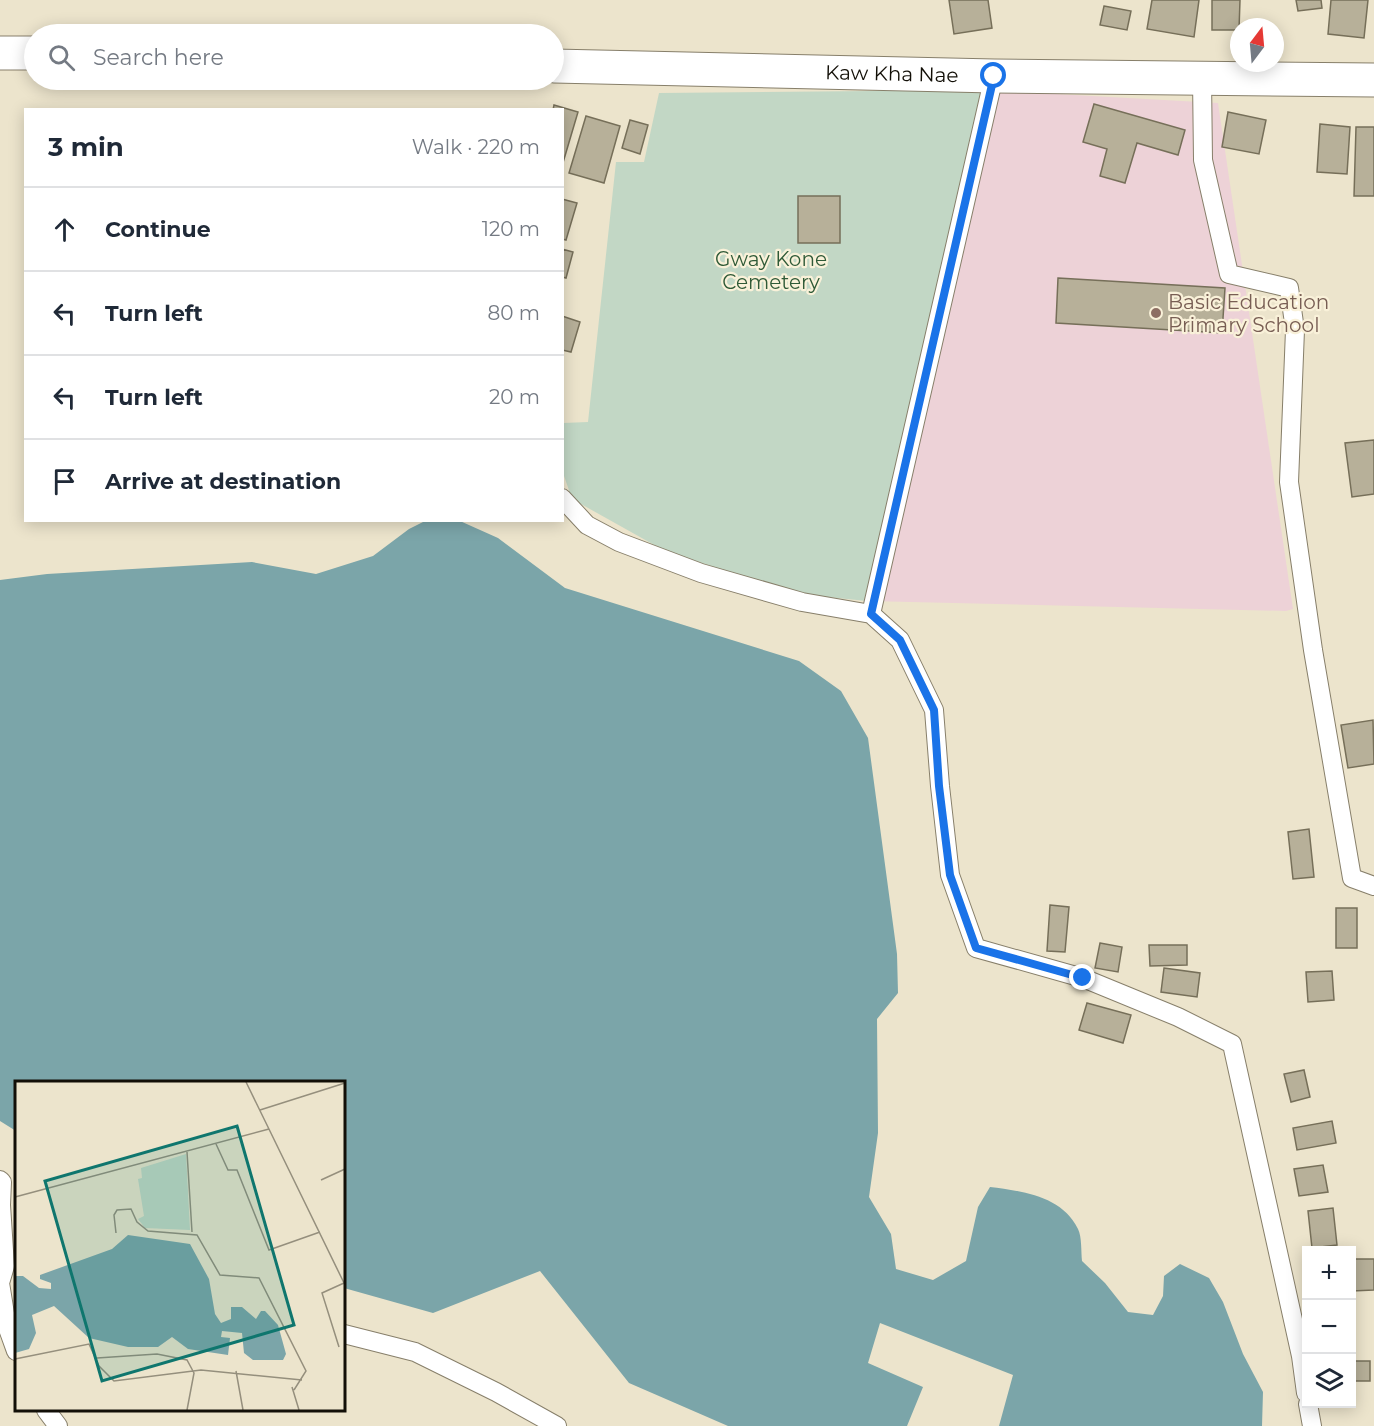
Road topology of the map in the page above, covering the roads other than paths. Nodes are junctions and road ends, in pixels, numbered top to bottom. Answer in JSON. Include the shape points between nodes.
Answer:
{"nodes":[{"id":1,"x":0,"y":52,"type":"edge"},
{"id":2,"x":24,"y":53,"type":"edge"},
{"id":3,"x":564,"y":66,"type":"edge"},
{"id":4,"x":994,"y":76,"type":"junction"},
{"id":5,"x":1202,"y":78,"type":"junction"},
{"id":6,"x":1374,"y":80,"type":"edge"},
{"id":7,"x":564,"y":500,"type":"edge"},
{"id":8,"x":871,"y":614,"type":"junction"},
{"id":9,"x":1374,"y":886,"type":"edge"},
{"id":10,"x":0,"y":1180,"type":"edge"},
{"id":11,"x":11,"y":1265,"type":"edge"},
{"id":12,"x":345,"y":1334,"type":"edge"},
{"id":13,"x":15,"y":1348,"type":"edge"},
{"id":14,"x":1302,"y":1363,"type":"edge"},
{"id":15,"x":1309,"y":1408,"type":"edge"},
{"id":16,"x":47,"y":1411,"type":"edge"},
{"id":17,"x":58,"y":1426,"type":"edge"},
{"id":18,"x":557,"y":1426,"type":"edge"},
{"id":19,"x":1312,"y":1426,"type":"edge"}],
"edges":[{"from":1,"to":2,"type":"street"},
{"from":3,"to":4,"type":"street","name":"Kaw Kha Nae"},
{"from":4,"to":5,"type":"street","name":"Kaw Kha Nae"},
{"from":4,"to":8,"type":"lane"},
{"from":5,"to":6,"type":"street","name":"Kaw Kha Nae"},
{"from":5,"to":9,"type":"lane","via":[[1203,160],[1229,274],[1289,288],[1295,330],[1289,482],[1352,878]]},
{"from":7,"to":8,"type":"lane","via":[[587,525],[619,542],[701,573],[802,602]]},
{"from":8,"to":14,"type":"lane","via":[[900,640],[934,710],[950,875],[976,948],[1083,978],[1232,1044]]},
{"from":10,"to":11,"type":"lane"},
{"from":11,"to":13,"type":"lane","via":[[0,1283]]},
{"from":12,"to":18,"type":"lane","via":[[414,1353]]},
{"from":15,"to":19,"type":"lane"},
{"from":16,"to":17,"type":"lane"}]}
